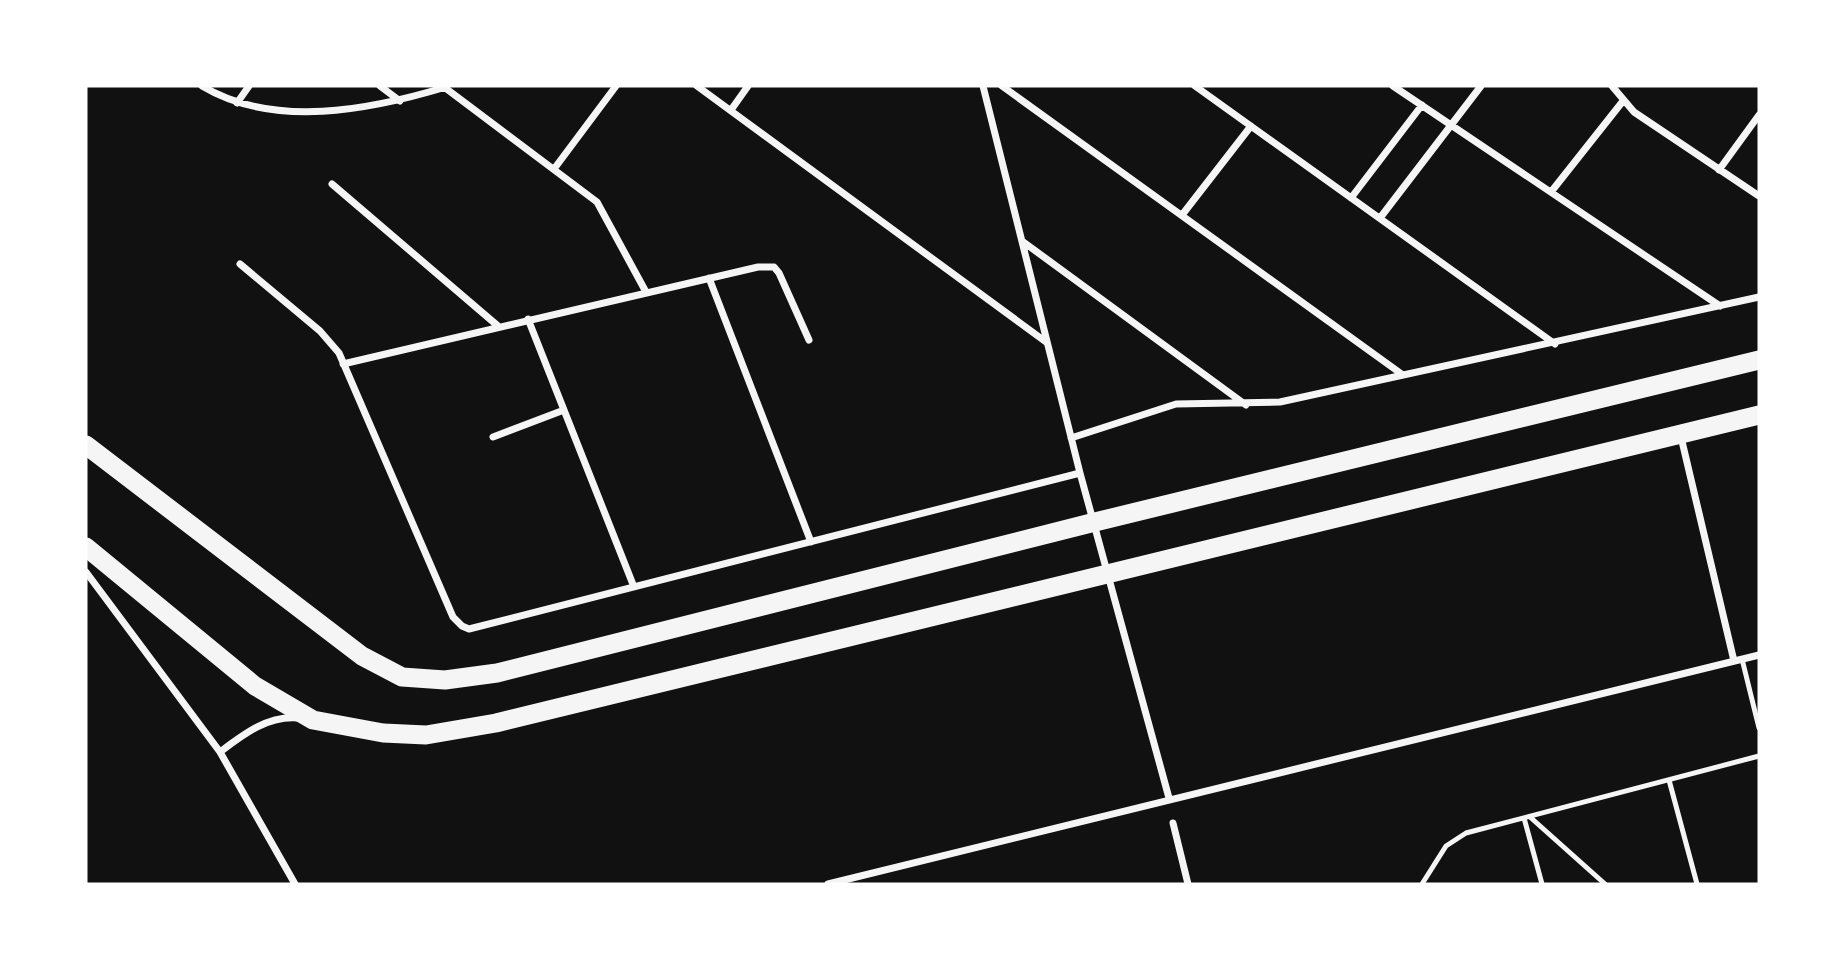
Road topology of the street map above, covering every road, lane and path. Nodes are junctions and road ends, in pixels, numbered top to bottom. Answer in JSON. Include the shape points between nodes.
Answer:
{"nodes":[{"id":1,"x":202,"y":86,"type":"edge"},
{"id":2,"x":249,"y":86,"type":"edge"},
{"id":3,"x":380,"y":86,"type":"edge"},
{"id":4,"x":616,"y":86,"type":"edge"},
{"id":5,"x":697,"y":86,"type":"edge"},
{"id":6,"x":748,"y":86,"type":"edge"},
{"id":7,"x":983,"y":86,"type":"edge"},
{"id":8,"x":1002,"y":86,"type":"edge"},
{"id":9,"x":1195,"y":86,"type":"edge"},
{"id":10,"x":1393,"y":86,"type":"edge"},
{"id":11,"x":1481,"y":86,"type":"edge"},
{"id":12,"x":1612,"y":86,"type":"edge"},
{"id":13,"x":447,"y":87,"type":"edge"},
{"id":14,"x":400,"y":101,"type":"junction"},
{"id":15,"x":1623,"y":101,"type":"junction"},
{"id":16,"x":237,"y":103,"type":"junction"},
{"id":17,"x":1422,"y":105,"type":"junction"},
{"id":18,"x":731,"y":110,"type":"junction"},
{"id":19,"x":1759,"y":115,"type":"edge"},
{"id":20,"x":1451,"y":125,"type":"junction"},
{"id":21,"x":1251,"y":126,"type":"junction"},
{"id":22,"x":554,"y":169,"type":"junction"},
{"id":23,"x":1719,"y":170,"type":"junction"},
{"id":24,"x":332,"y":184,"type":"dead end"},
{"id":25,"x":1551,"y":192,"type":"junction"},
{"id":26,"x":1759,"y":196,"type":"edge"},
{"id":27,"x":1351,"y":198,"type":"junction"},
{"id":28,"x":1182,"y":215,"type":"junction"},
{"id":29,"x":1380,"y":218,"type":"junction"},
{"id":30,"x":1022,"y":241,"type":"junction"},
{"id":31,"x":240,"y":264,"type":"dead end"},
{"id":32,"x":709,"y":278,"type":"junction"},
{"id":33,"x":646,"y":292,"type":"junction"},
{"id":34,"x":1759,"y":297,"type":"edge"},
{"id":35,"x":1720,"y":306,"type":"junction"},
{"id":36,"x":528,"y":319,"type":"junction"},
{"id":37,"x":498,"y":326,"type":"junction"},
{"id":38,"x":809,"y":340,"type":"dead end"},
{"id":39,"x":1047,"y":342,"type":"junction"},
{"id":40,"x":1555,"y":344,"type":"junction"},
{"id":41,"x":1759,"y":360,"type":"edge"},
{"id":42,"x":343,"y":364,"type":"junction"},
{"id":43,"x":1403,"y":375,"type":"junction"},
{"id":44,"x":1247,"y":405,"type":"junction"},
{"id":45,"x":564,"y":410,"type":"junction"},
{"id":46,"x":1759,"y":415,"type":"edge"},
{"id":47,"x":1680,"y":433,"type":"junction"},
{"id":48,"x":493,"y":437,"type":"dead end"},
{"id":49,"x":1071,"y":438,"type":"junction"},
{"id":50,"x":86,"y":445,"type":"edge"},
{"id":51,"x":1080,"y":473,"type":"junction"},
{"id":52,"x":1095,"y":522,"type":"junction"},
{"id":53,"x":811,"y":542,"type":"junction"},
{"id":54,"x":86,"y":547,"type":"edge"},
{"id":55,"x":86,"y":572,"type":"edge"},
{"id":56,"x":1109,"y":572,"type":"junction"},
{"id":57,"x":634,"y":587,"type":"junction"},
{"id":58,"x":1759,"y":655,"type":"edge"},
{"id":59,"x":1738,"y":660,"type":"junction"},
{"id":60,"x":313,"y":720,"type":"junction"},
{"id":61,"x":1759,"y":728,"type":"edge"},
{"id":62,"x":220,"y":752,"type":"junction"},
{"id":63,"x":1759,"y":756,"type":"edge"},
{"id":64,"x":1669,"y":780,"type":"junction"},
{"id":65,"x":1169,"y":798,"type":"junction"},
{"id":66,"x":1527,"y":817,"type":"junction"},
{"id":67,"x":1173,"y":823,"type":"dead end"},
{"id":68,"x":295,"y":884,"type":"edge"},
{"id":69,"x":828,"y":884,"type":"edge"},
{"id":70,"x":1188,"y":884,"type":"edge"},
{"id":71,"x":1422,"y":884,"type":"edge"},
{"id":72,"x":1542,"y":884,"type":"edge"},
{"id":73,"x":1605,"y":884,"type":"edge"},
{"id":74,"x":1697,"y":884,"type":"edge"}],
"edges":[{"from":1,"to":16,"type":"street"},
{"from":2,"to":16,"type":"street"},
{"from":3,"to":14,"type":"street"},
{"from":4,"to":22,"type":"street"},
{"from":5,"to":18,"type":"street"},
{"from":6,"to":18,"type":"street"},
{"from":7,"to":30,"type":"street"},
{"from":8,"to":28,"type":"street"},
{"from":9,"to":21,"type":"street"},
{"from":10,"to":17,"type":"street"},
{"from":11,"to":20,"type":"street"},
{"from":12,"to":15,"type":"street"},
{"from":13,"to":14,"type":"street"},
{"from":13,"to":22,"type":"street"},
{"from":14,"to":16,"type":"street","via":[[295,112]]},
{"from":15,"to":23,"type":"street"},
{"from":15,"to":25,"type":"street"},
{"from":17,"to":20,"type":"street"},
{"from":17,"to":27,"type":"street"},
{"from":18,"to":39,"type":"street"},
{"from":19,"to":23,"type":"street"},
{"from":20,"to":25,"type":"street"},
{"from":20,"to":29,"type":"street"},
{"from":21,"to":27,"type":"street"},
{"from":21,"to":28,"type":"street"},
{"from":22,"to":33,"type":"street","via":[[603,209]]},
{"from":23,"to":26,"type":"street"},
{"from":24,"to":37,"type":"street"},
{"from":25,"to":35,"type":"street"},
{"from":27,"to":29,"type":"street"},
{"from":28,"to":43,"type":"street"},
{"from":29,"to":40,"type":"street"},
{"from":30,"to":39,"type":"street"},
{"from":30,"to":44,"type":"street"},
{"from":31,"to":42,"type":"street","via":[[320,331]]},
{"from":32,"to":33,"type":"street"},
{"from":32,"to":38,"type":"street","via":[[774,267]]},
{"from":32,"to":53,"type":"street"},
{"from":33,"to":36,"type":"street"},
{"from":34,"to":35,"type":"street"},
{"from":35,"to":40,"type":"street"},
{"from":36,"to":37,"type":"street"},
{"from":36,"to":45,"type":"street"},
{"from":37,"to":42,"type":"street"},
{"from":39,"to":49,"type":"street"},
{"from":40,"to":43,"type":"street"},
{"from":41,"to":52,"type":"highway"},
{"from":42,"to":57,"type":"street","via":[[453,617],[462,626],[476,628]]},
{"from":43,"to":44,"type":"street"},
{"from":44,"to":49,"type":"street","via":[[1176,404]]},
{"from":45,"to":48,"type":"street"},
{"from":45,"to":57,"type":"street"},
{"from":46,"to":47,"type":"highway"},
{"from":47,"to":56,"type":"highway"},
{"from":47,"to":59,"type":"street"},
{"from":49,"to":51,"type":"street"},
{"from":50,"to":52,"type":"highway","via":[[362,656],[402,677],[445,680],[497,673]]},
{"from":51,"to":52,"type":"street"},
{"from":51,"to":53,"type":"street"},
{"from":52,"to":56,"type":"street"},
{"from":53,"to":57,"type":"street"},
{"from":54,"to":60,"type":"highway","via":[[255,686]]},
{"from":55,"to":62,"type":"street"},
{"from":56,"to":60,"type":"highway","via":[[496,723],[426,735],[383,733]]},
{"from":56,"to":65,"type":"street"},
{"from":58,"to":59,"type":"street"},
{"from":59,"to":61,"type":"lane"},
{"from":59,"to":65,"type":"street"},
{"from":60,"to":62,"type":"street","via":[[279,717],[248,731]]},
{"from":62,"to":68,"type":"street"},
{"from":63,"to":64,"type":"lane"},
{"from":64,"to":66,"type":"lane"},
{"from":64,"to":74,"type":"lane"},
{"from":65,"to":69,"type":"street"},
{"from":66,"to":71,"type":"lane","via":[[1456,839],[1438,855]]},
{"from":66,"to":72,"type":"lane"},
{"from":66,"to":73,"type":"lane"},
{"from":67,"to":70,"type":"street"}]}
